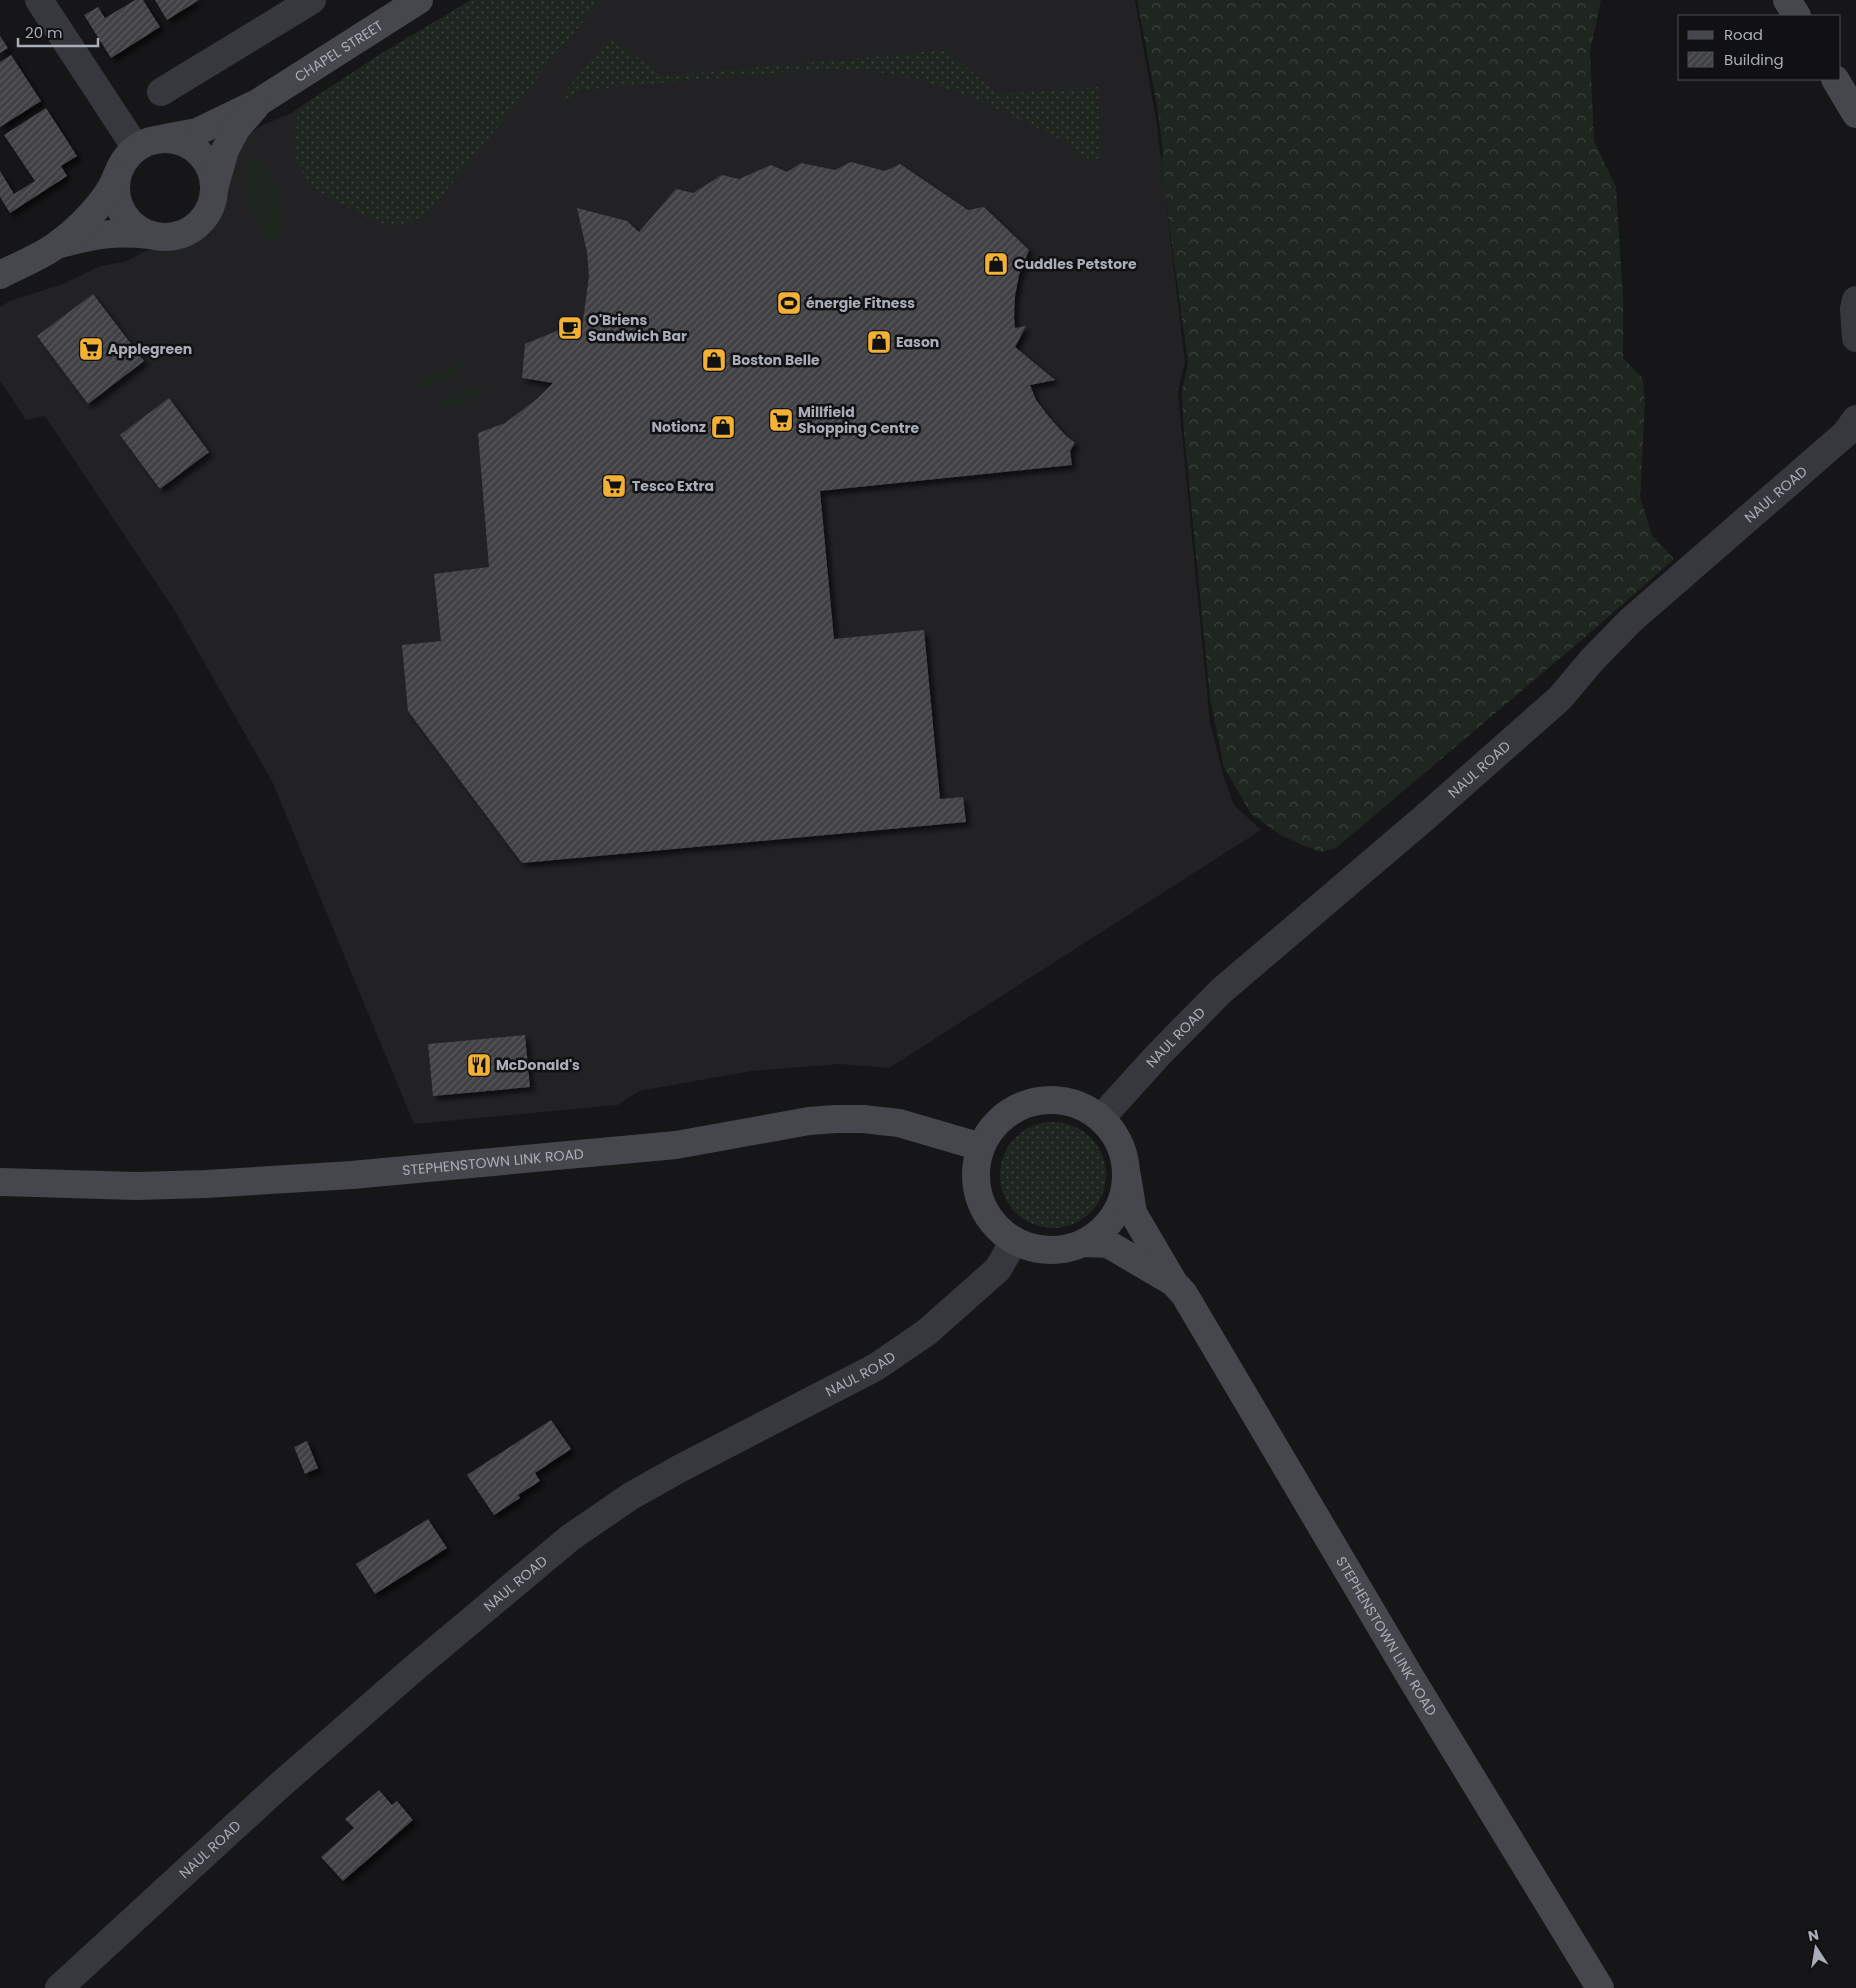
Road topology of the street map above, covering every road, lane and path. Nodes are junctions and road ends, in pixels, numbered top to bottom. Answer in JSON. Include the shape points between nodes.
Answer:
{"nodes":[{"id":1,"x":39,"y":0,"type":"edge"},
{"id":2,"x":312,"y":0,"type":"edge"},
{"id":3,"x":419,"y":0,"type":"edge"},
{"id":4,"x":1787,"y":0,"type":"edge"},
{"id":5,"x":1796,"y":15,"type":"edge"},
{"id":6,"x":1835,"y":80,"type":"edge"},
{"id":7,"x":161,"y":92,"type":"dead end"},
{"id":8,"x":259,"y":102,"type":"junction"},
{"id":9,"x":1856,"y":114,"type":"edge"},
{"id":10,"x":161,"y":139,"type":"junction"},
{"id":11,"x":136,"y":148,"type":"junction"},
{"id":12,"x":118,"y":172,"type":"junction"},
{"id":13,"x":214,"y":189,"type":"junction"},
{"id":14,"x":153,"y":235,"type":"junction"},
{"id":15,"x":58,"y":244,"type":"junction"},
{"id":16,"x":0,"y":275,"type":"edge"},
{"id":17,"x":1856,"y":300,"type":"edge"},
{"id":18,"x":1856,"y":338,"type":"edge"},
{"id":19,"x":1856,"y":419,"type":"edge"},
{"id":20,"x":1101,"y":1118,"type":"junction"},
{"id":21,"x":981,"y":1147,"type":"junction"},
{"id":22,"x":1127,"y":1176,"type":"junction"},
{"id":23,"x":0,"y":1182,"type":"edge"},
{"id":24,"x":1014,"y":1241,"type":"junction"},
{"id":25,"x":1084,"y":1243,"type":"junction"},
{"id":26,"x":1174,"y":1282,"type":"junction"},
{"id":27,"x":59,"y":1988,"type":"edge"},
{"id":28,"x":1600,"y":1988,"type":"edge"}],
"edges":[{"from":1,"to":11,"type":"street"},
{"from":2,"to":7,"type":"street"},
{"from":3,"to":8,"type":"street","name":"CHAPEL STREET"},
{"from":4,"to":5,"type":"street"},
{"from":6,"to":9,"type":"street"},
{"from":8,"to":10,"type":"street","name":"CHAPEL STREET","via":[[197,132]]},
{"from":8,"to":13,"type":"street","name":"CHAPEL STREET","via":[[236,129],[225,150]]},
{"from":10,"to":11,"type":"street"},
{"from":10,"to":13,"type":"street","via":[[178,140],[192,147],[212,173]]},
{"from":11,"to":12,"type":"street"},
{"from":12,"to":14,"type":"street","via":[[117,199],[122,212],[130,222]]},
{"from":12,"to":15,"type":"street","via":[[104,200]]},
{"from":13,"to":14,"type":"street","via":[[206,214],[198,224],[168,237]]},
{"from":14,"to":15,"type":"street","via":[[125,232]]},
{"from":15,"to":16,"type":"street"},
{"from":17,"to":18,"type":"street"},
{"from":19,"to":20,"type":"street","name":"NAUL ROAD","via":[[1845,434],[1630,621],[1560,698],[1221,991]]},
{"from":20,"to":21,"type":"street","via":[[1084,1106],[1044,1099],[1005,1115],[991,1129]]},
{"from":20,"to":22,"type":"street","via":[[1116,1135],[1122,1148]]},
{"from":21,"to":23,"type":"street","name":"STEPHENSTOWN LINK ROAD","via":[[899,1123],[836,1118],[676,1145],[352,1176],[137,1186]]},
{"from":21,"to":24,"type":"street","via":[[976,1165],[980,1200],[988,1217]]},
{"from":22,"to":25,"type":"street","via":[[1124,1197],[1115,1216],[1101,1232]]},
{"from":22,"to":26,"type":"street","name":"STEPHENSTOWN LINK ROAD","via":[[1132,1213]]},
{"from":24,"to":25,"type":"street","via":[[1049,1251]]},
{"from":24,"to":27,"type":"street","name":"NAUL ROAD","via":[[998,1269],[927,1332],[876,1367],[679,1469],[631,1496],[571,1537],[279,1786]]},
{"from":25,"to":26,"type":"street","name":"STEPHENSTOWN LINK ROAD","via":[[1108,1244]]},
{"from":26,"to":28,"type":"street","name":"STEPHENSTOWN LINK ROAD"}]}
